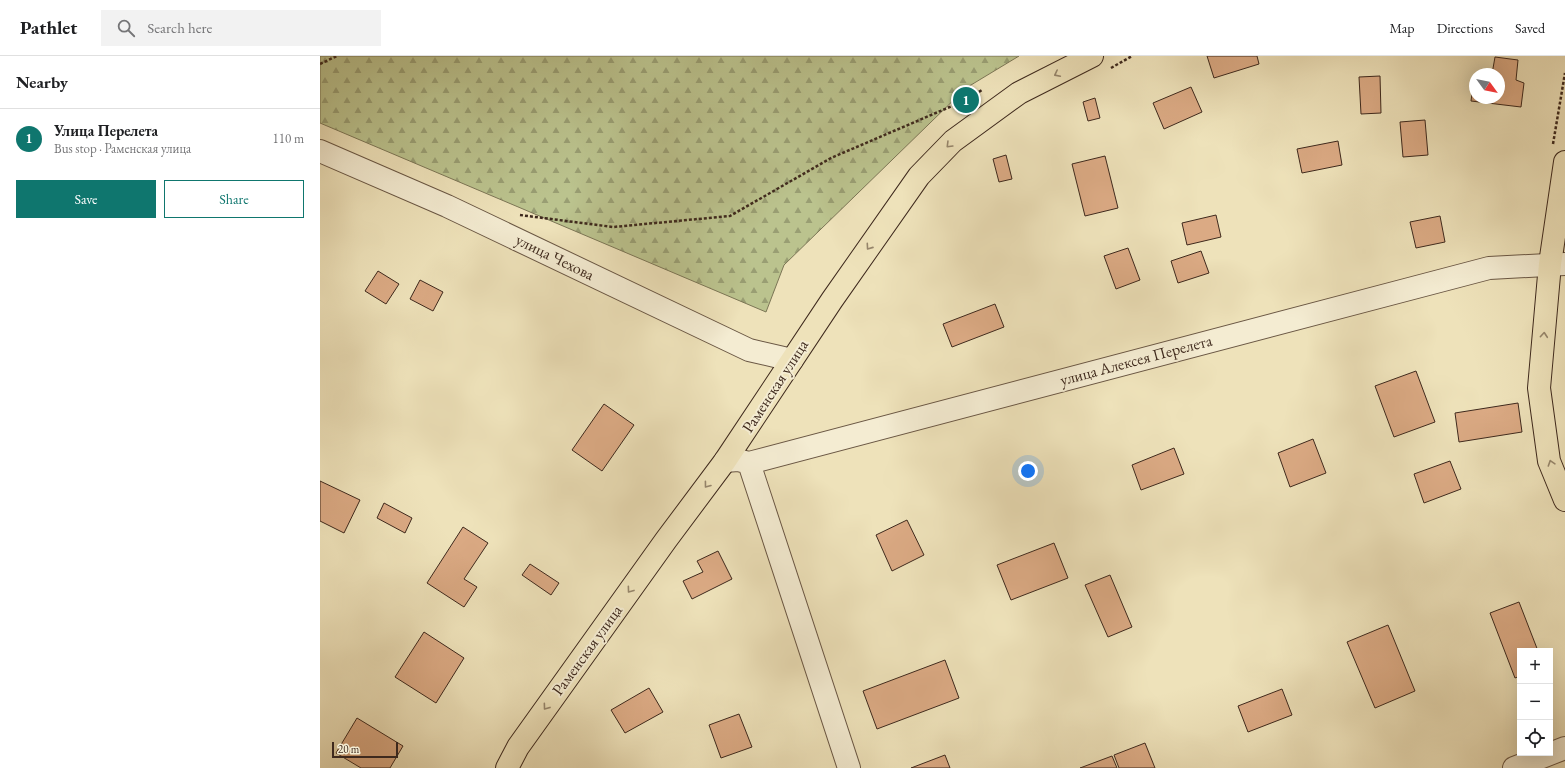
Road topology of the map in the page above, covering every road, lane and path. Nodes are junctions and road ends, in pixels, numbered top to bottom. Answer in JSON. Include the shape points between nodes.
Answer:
{"nodes":[{"id":1,"x":337,"y":56,"type":"edge"},
{"id":2,"x":1092,"y":56,"type":"edge"},
{"id":3,"x":320,"y":64,"type":"edge"},
{"id":4,"x":966,"y":100,"type":"dead end"},
{"id":5,"x":320,"y":151,"type":"edge"},
{"id":6,"x":1565,"y":162,"type":"edge"},
{"id":7,"x":515,"y":214,"type":"dead end"},
{"id":8,"x":1557,"y":264,"type":"edge"},
{"id":9,"x":792,"y":360,"type":"junction"},
{"id":10,"x":725,"y":461,"type":"junction"},
{"id":11,"x":749,"y":463,"type":"junction"},
{"id":12,"x":1565,"y":500,"type":"edge"},
{"id":13,"x":1565,"y":748,"type":"edge"},
{"id":14,"x":507,"y":768,"type":"edge"},
{"id":15,"x":849,"y":768,"type":"edge"},
{"id":16,"x":1514,"y":768,"type":"edge"}],
"edges":[{"from":1,"to":3,"type":"path"},
{"from":2,"to":9,"type":"main road","name":"Раменская улица","one_way":true,"via":[[1019,93],[953,141],[919,176]]},
{"from":4,"to":7,"type":"path","via":[[831,158],[730,216],[614,227]]},
{"from":5,"to":9,"type":"street","name":"улица Чехова","via":[[447,206],[749,350]]},
{"from":6,"to":8,"type":"main road"},
{"from":8,"to":11,"type":"street","name":"улица Алексея Перелета","via":[[1489,268]]},
{"from":12,"to":8,"type":"main road","one_way":true,"via":[[1549,461],[1540,388]]},
{"from":9,"to":10,"type":"main road","name":"Раменская улица"},
{"from":10,"to":11,"type":"street","name":"улица Алексея Перелета","via":[[738,460]]},
{"from":10,"to":14,"type":"main road","name":"Раменская улица","one_way":true,"via":[[518,746]]},
{"from":11,"to":15,"type":"street"},
{"from":13,"to":16,"type":"street"}]}
